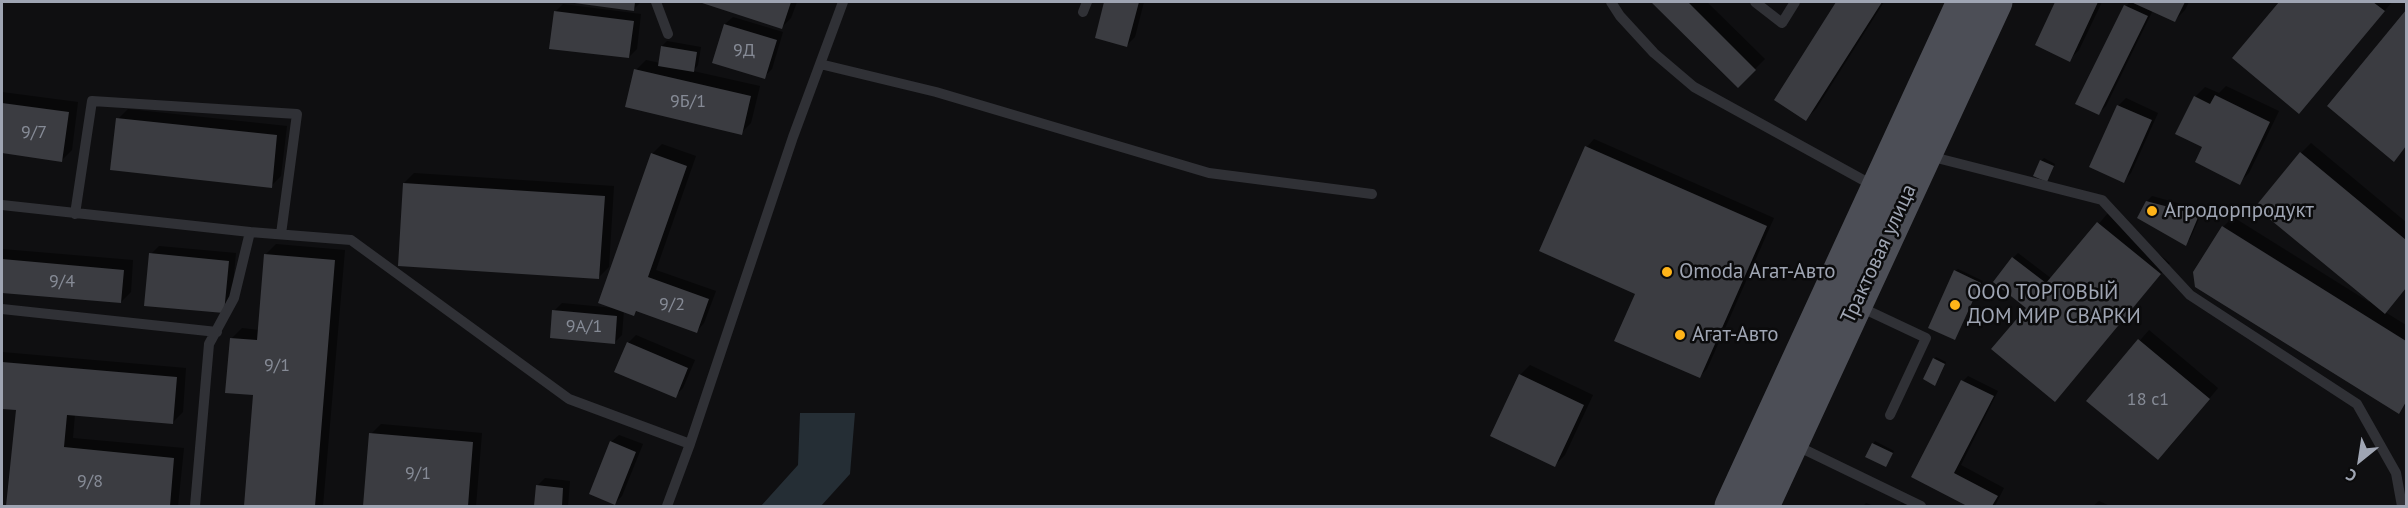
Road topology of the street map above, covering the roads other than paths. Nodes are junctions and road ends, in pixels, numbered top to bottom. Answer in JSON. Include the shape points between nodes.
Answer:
{"nodes":[{"id":1,"x":656,"y":2,"type":"edge"},
{"id":2,"x":843,"y":2,"type":"edge"},
{"id":3,"x":1611,"y":2,"type":"edge"},
{"id":4,"x":1755,"y":2,"type":"edge"},
{"id":5,"x":1795,"y":2,"type":"edge"},
{"id":6,"x":1963,"y":2,"type":"edge"},
{"id":7,"x":1996,"y":2,"type":"edge"},
{"id":8,"x":668,"y":34,"type":"dead end"},
{"id":9,"x":820,"y":64,"type":"junction"},
{"id":10,"x":1924,"y":154,"type":"junction"},
{"id":11,"x":1877,"y":188,"type":"junction"},
{"id":12,"x":1372,"y":194,"type":"dead end"},
{"id":13,"x":2,"y":205,"type":"edge"},
{"id":14,"x":75,"y":214,"type":"junction"},
{"id":15,"x":250,"y":232,"type":"junction"},
{"id":16,"x":280,"y":234,"type":"junction"},
{"id":17,"x":1855,"y":305,"type":"junction"},
{"id":18,"x":2,"y":309,"type":"edge"},
{"id":19,"x":217,"y":332,"type":"junction"},
{"id":20,"x":1890,"y":416,"type":"dead end"},
{"id":21,"x":690,"y":444,"type":"junction"},
{"id":22,"x":1792,"y":444,"type":"junction"},
{"id":23,"x":195,"y":507,"type":"edge"},
{"id":24,"x":667,"y":507,"type":"edge"},
{"id":25,"x":1731,"y":507,"type":"edge"},
{"id":26,"x":1763,"y":507,"type":"edge"},
{"id":27,"x":1921,"y":507,"type":"edge"},
{"id":28,"x":2402,"y":507,"type":"edge"}],
"edges":[{"from":1,"to":8,"type":"lane"},
{"from":2,"to":9,"type":"lane"},
{"from":3,"to":11,"type":"lane","via":[[1654,53],[1694,87]]},
{"from":4,"to":5,"type":"lane","via":[[1782,23]]},
{"from":6,"to":11,"type":"main road","name":"Трактовая улица"},
{"from":7,"to":10,"type":"main road","name":"Трактовая улица"},
{"from":9,"to":12,"type":"lane","via":[[936,92],[1209,173]]},
{"from":9,"to":21,"type":"lane"},
{"from":10,"to":17,"type":"main road","name":"Трактовая улица"},
{"from":10,"to":28,"type":"lane","via":[[2102,200],[2190,295],[2356,404],[2396,473]]},
{"from":11,"to":25,"type":"main road","name":"Трактовая улица"},
{"from":13,"to":14,"type":"lane"},
{"from":14,"to":15,"type":"lane"},
{"from":14,"to":16,"type":"lane","via":[[92,101],[297,114]]},
{"from":15,"to":16,"type":"lane"},
{"from":15,"to":19,"type":"lane","via":[[234,298]]},
{"from":16,"to":21,"type":"lane","via":[[351,240],[569,399]]},
{"from":17,"to":20,"type":"lane","via":[[1926,338]]},
{"from":17,"to":22,"type":"main road","name":"Трактовая улица"},
{"from":18,"to":19,"type":"lane"},
{"from":19,"to":23,"type":"lane","via":[[209,344]]},
{"from":21,"to":24,"type":"lane"},
{"from":22,"to":26,"type":"main road","name":"Трактовая улица"},
{"from":22,"to":27,"type":"lane"}]}
